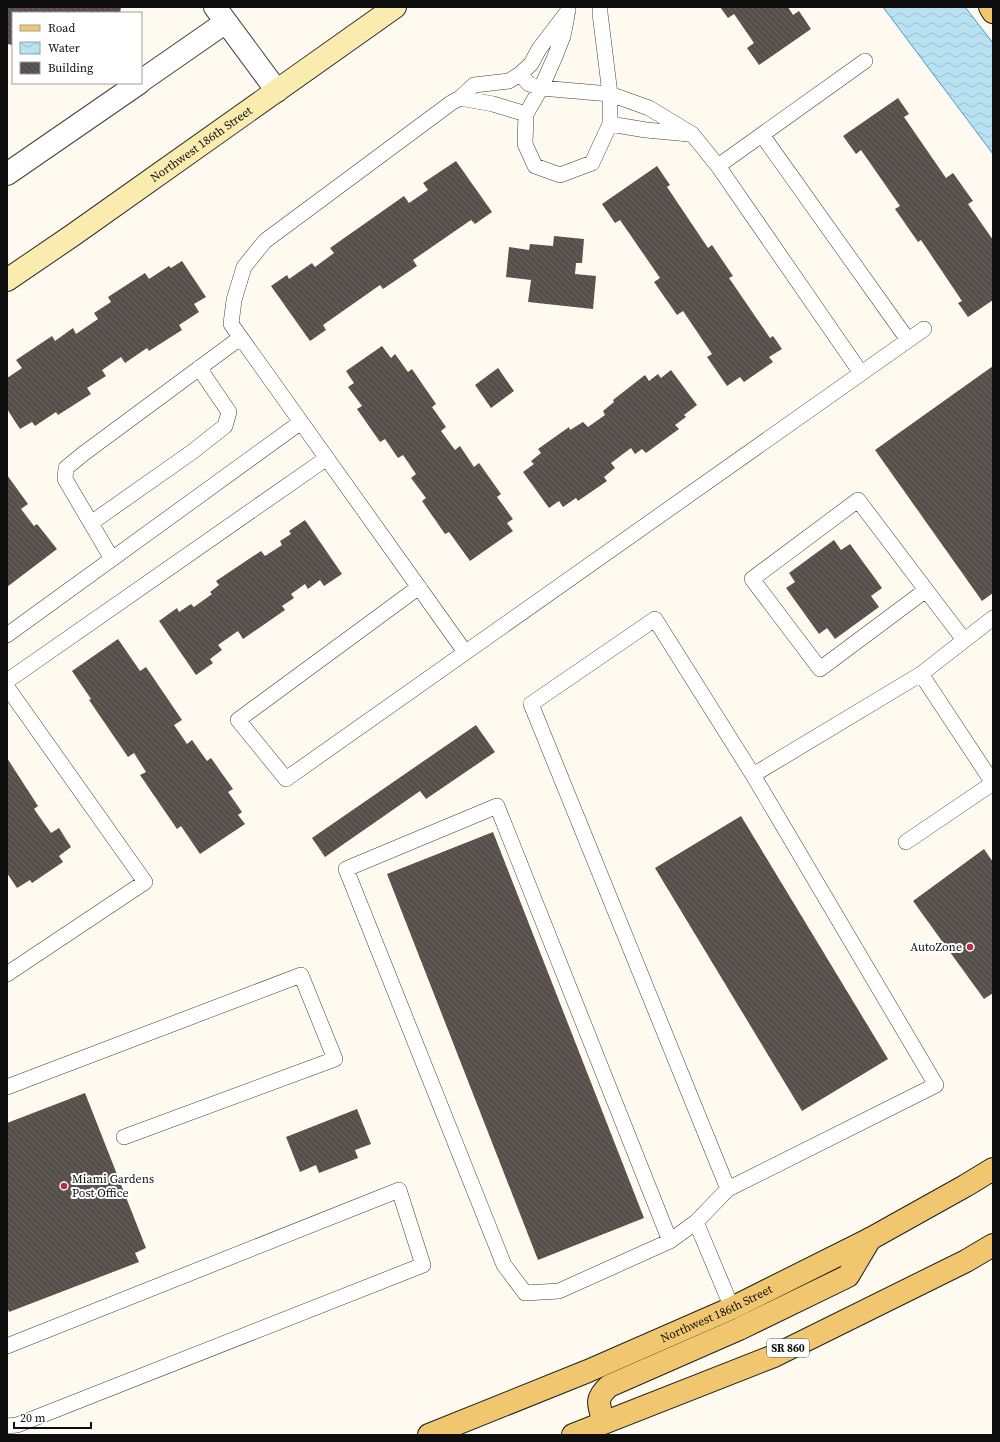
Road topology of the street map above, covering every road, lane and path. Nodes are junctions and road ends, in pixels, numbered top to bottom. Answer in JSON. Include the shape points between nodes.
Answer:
{"nodes":[{"id":1,"x":395,"y":7,"type":"edge"},
{"id":2,"x":600,"y":7,"type":"edge"},
{"id":3,"x":990,"y":7,"type":"edge"},
{"id":4,"x":568,"y":9,"type":"edge"},
{"id":5,"x":993,"y":12,"type":"edge"},
{"id":6,"x":220,"y":15,"type":"edge"},
{"id":7,"x":865,"y":61,"type":"dead end"},
{"id":8,"x":520,"y":74,"type":"junction"},
{"id":9,"x":142,"y":80,"type":"edge"},
{"id":10,"x":137,"y":84,"type":"edge"},
{"id":11,"x":541,"y":88,"type":"junction"},
{"id":12,"x":277,"y":91,"type":"junction"},
{"id":13,"x":610,"y":94,"type":"junction"},
{"id":14,"x":460,"y":98,"type":"junction"},
{"id":15,"x":526,"y":114,"type":"junction"},
{"id":16,"x":610,"y":124,"type":"junction"},
{"id":17,"x":692,"y":134,"type":"junction"},
{"id":18,"x":762,"y":135,"type":"junction"},
{"id":19,"x":718,"y":166,"type":"junction"},
{"id":20,"x":7,"y":174,"type":"edge"},
{"id":21,"x":7,"y":280,"type":"edge"},
{"id":22,"x":924,"y":329,"type":"dead end"},
{"id":23,"x":240,"y":338,"type":"junction"},
{"id":24,"x":908,"y":340,"type":"junction"},
{"id":25,"x":199,"y":368,"type":"junction"},
{"id":26,"x":861,"y":373,"type":"junction"},
{"id":27,"x":301,"y":422,"type":"junction"},
{"id":28,"x":327,"y":458,"type":"junction"},
{"id":29,"x":91,"y":523,"type":"junction"},
{"id":30,"x":112,"y":559,"type":"junction"},
{"id":31,"x":419,"y":587,"type":"junction"},
{"id":32,"x":926,"y":590,"type":"junction"},
{"id":33,"x":993,"y":618,"type":"edge"},
{"id":34,"x":7,"y":635,"type":"edge"},
{"id":35,"x":964,"y":640,"type":"junction"},
{"id":36,"x":465,"y":652,"type":"junction"},
{"id":37,"x":921,"y":674,"type":"junction"},
{"id":38,"x":7,"y":680,"type":"edge"},
{"id":39,"x":7,"y":687,"type":"edge"},
{"id":40,"x":753,"y":775,"type":"junction"},
{"id":41,"x":993,"y":783,"type":"edge"},
{"id":42,"x":906,"y":842,"type":"dead end"},
{"id":43,"x":7,"y":974,"type":"edge"},
{"id":44,"x":7,"y":1087,"type":"edge"},
{"id":45,"x":124,"y":1138,"type":"dead end"},
{"id":46,"x":993,"y":1169,"type":"edge"},
{"id":47,"x":728,"y":1189,"type":"junction"},
{"id":48,"x":696,"y":1222,"type":"junction"},
{"id":49,"x":870,"y":1239,"type":"junction"},
{"id":50,"x":670,"y":1241,"type":"junction"},
{"id":51,"x":993,"y":1245,"type":"edge"},
{"id":52,"x":732,"y":1308,"type":"junction"},
{"id":53,"x":7,"y":1346,"type":"edge"},
{"id":54,"x":15,"y":1429,"type":"edge"},
{"id":55,"x":607,"y":1429,"type":"edge"},
{"id":56,"x":429,"y":1435,"type":"edge"},
{"id":57,"x":573,"y":1435,"type":"edge"}],
"edges":[{"from":1,"to":12,"type":"street","name":"Northwest 186th Street"},
{"from":2,"to":13,"type":"lane"},
{"from":3,"to":5,"type":"main road"},
{"from":4,"to":8,"type":"lane","via":[[531,64]]},
{"from":4,"to":11,"type":"lane","via":[[563,36]]},
{"from":6,"to":9,"type":"street"},
{"from":6,"to":12,"type":"street"},
{"from":7,"to":18,"type":"lane"},
{"from":8,"to":11,"type":"lane","via":[[529,84]]},
{"from":8,"to":14,"type":"lane","via":[[509,81],[474,85]]},
{"from":10,"to":20,"type":"street"},
{"from":11,"to":13,"type":"lane"},
{"from":11,"to":15,"type":"lane"},
{"from":12,"to":21,"type":"street","name":"Northwest 186th Street"},
{"from":13,"to":16,"type":"lane"},
{"from":13,"to":17,"type":"lane","via":[[649,108]]},
{"from":14,"to":15,"type":"lane"},
{"from":14,"to":23,"type":"lane","via":[[451,102],[265,241],[244,267],[234,300],[231,324]]},
{"from":15,"to":16,"type":"lane","via":[[525,144],[535,166],[560,175],[592,163]]},
{"from":16,"to":17,"type":"lane"},
{"from":17,"to":19,"type":"lane"},
{"from":18,"to":19,"type":"lane"},
{"from":18,"to":24,"type":"lane"},
{"from":19,"to":26,"type":"lane"},
{"from":22,"to":24,"type":"lane"},
{"from":23,"to":25,"type":"lane"},
{"from":23,"to":27,"type":"lane"},
{"from":24,"to":26,"type":"lane"},
{"from":25,"to":29,"type":"lane","via":[[66,468],[65,479]]},
{"from":25,"to":29,"type":"lane","via":[[229,412],[225,426]]},
{"from":26,"to":36,"type":"lane"},
{"from":27,"to":28,"type":"lane"},
{"from":27,"to":30,"type":"lane"},
{"from":28,"to":31,"type":"lane"},
{"from":28,"to":38,"type":"lane"},
{"from":29,"to":30,"type":"lane"},
{"from":30,"to":34,"type":"lane"},
{"from":31,"to":36,"type":"lane"},
{"from":31,"to":36,"type":"lane","via":[[238,720],[286,779]]},
{"from":32,"to":32,"type":"lane","via":[[858,500],[752,579],[820,669]]},
{"from":32,"to":35,"type":"lane"},
{"from":33,"to":35,"type":"lane"},
{"from":35,"to":37,"type":"lane"},
{"from":37,"to":40,"type":"lane"},
{"from":37,"to":41,"type":"lane"},
{"from":39,"to":43,"type":"lane","via":[[145,882]]},
{"from":40,"to":47,"type":"lane","via":[[936,1085]]},
{"from":40,"to":47,"type":"lane","via":[[656,619],[531,704]]},
{"from":41,"to":42,"type":"lane"},
{"from":44,"to":45,"type":"lane","via":[[301,975],[335,1059]]},
{"from":46,"to":49,"type":"main road","name":"Northwest 186th Street"},
{"from":47,"to":48,"type":"lane"},
{"from":48,"to":50,"type":"lane"},
{"from":48,"to":52,"type":"lane"},
{"from":49,"to":52,"type":"main road","name":"Northwest 186th Street"},
{"from":49,"to":55,"type":"main road","via":[[848,1276],[739,1329],[609,1386],[601,1394],[598,1403]]},
{"from":50,"to":50,"type":"lane","via":[[497,806],[346,869],[504,1265],[525,1294],[559,1291]]},
{"from":51,"to":55,"type":"main road","number":"SR 860","via":[[966,1261],[774,1356]]},
{"from":52,"to":56,"type":"main road","name":"Northwest 186th Street","via":[[588,1371]]},
{"from":53,"to":54,"type":"lane","via":[[399,1190],[423,1265]]},
{"from":55,"to":57,"type":"main road","number":"SR 860"}]}
